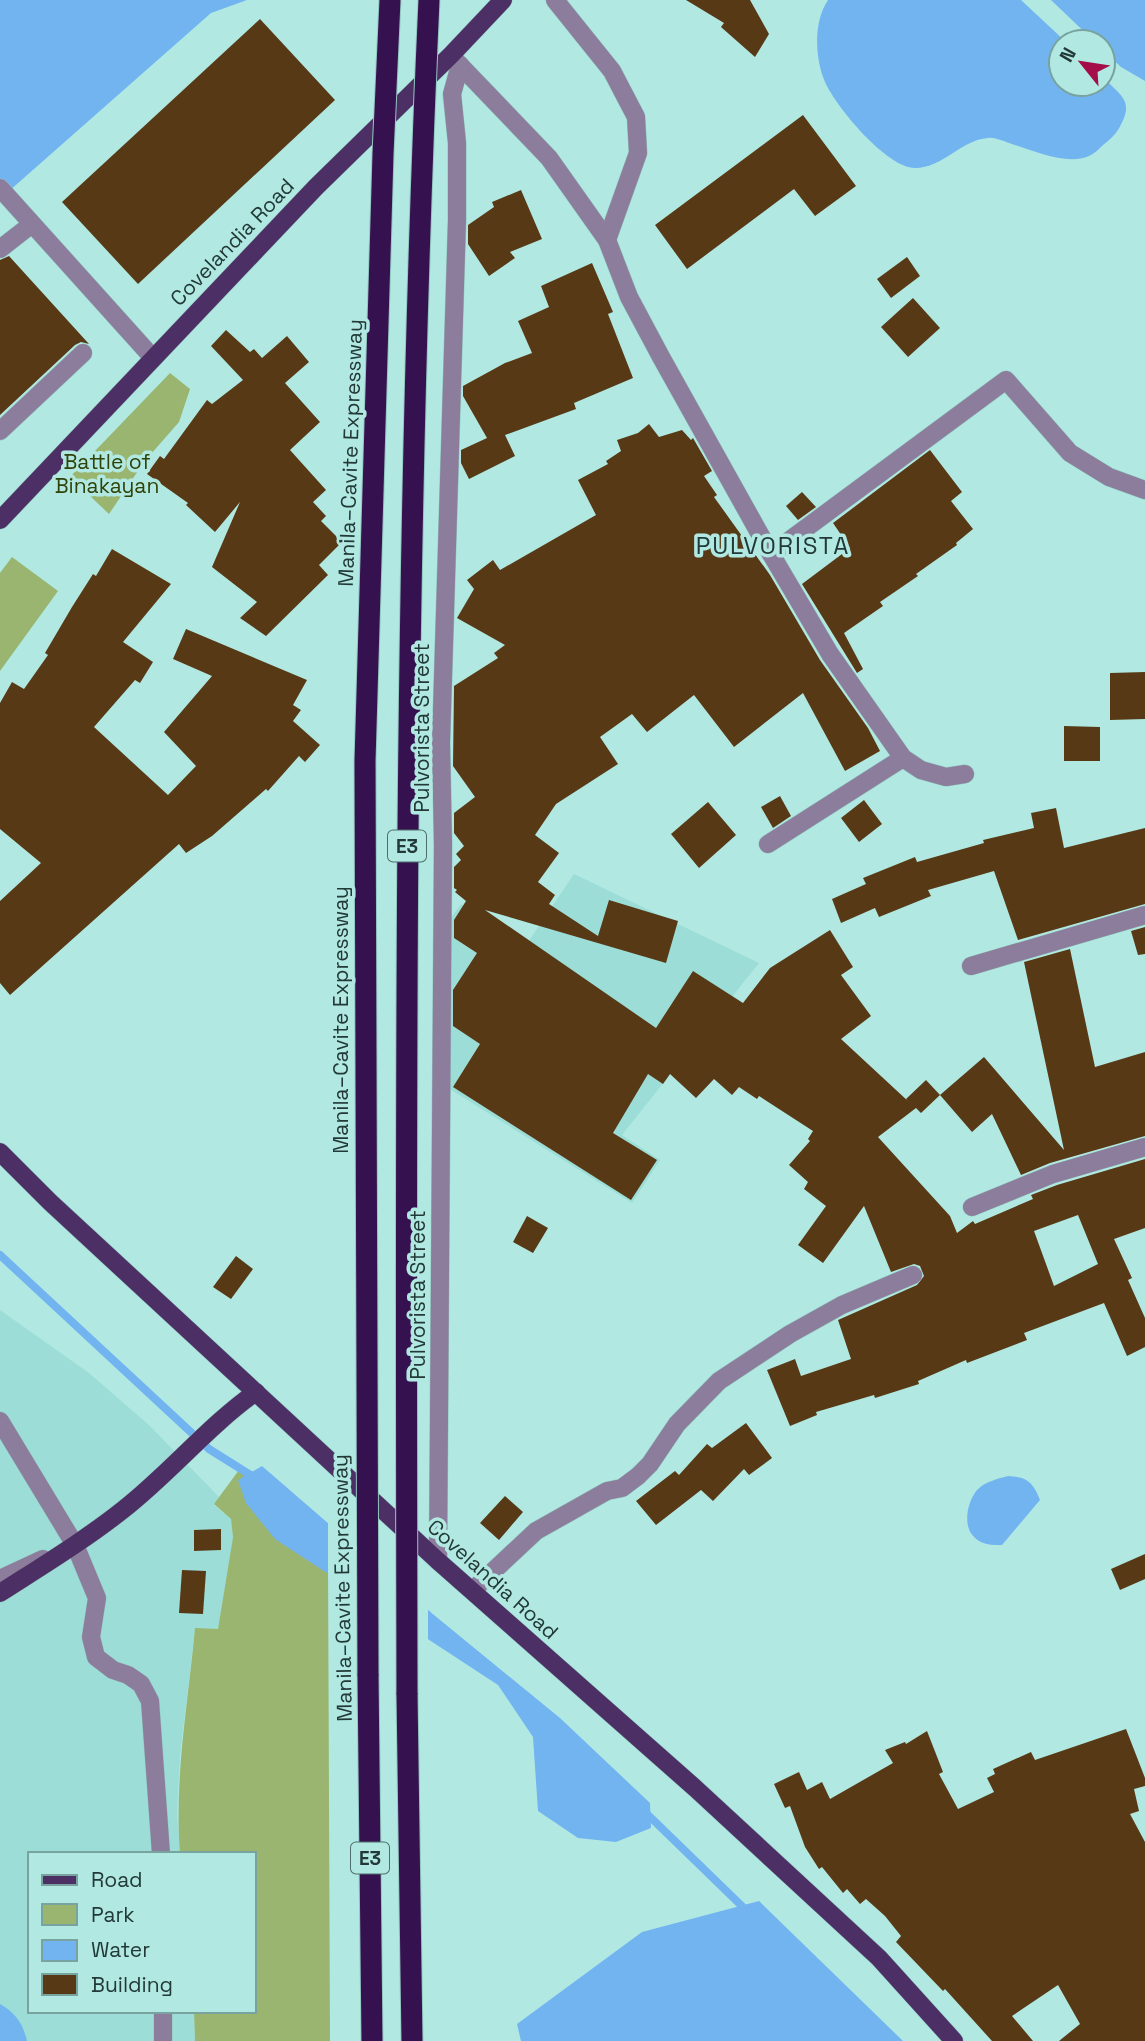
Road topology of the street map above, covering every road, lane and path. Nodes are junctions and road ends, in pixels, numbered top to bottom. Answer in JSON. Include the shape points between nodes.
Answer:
{"nodes":[{"id":1,"x":390,"y":0,"type":"edge"},
{"id":2,"x":429,"y":0,"type":"edge"},
{"id":3,"x":503,"y":0,"type":"edge"},
{"id":4,"x":555,"y":0,"type":"edge"},
{"id":5,"x":456,"y":60,"type":"junction"},
{"id":6,"x":5,"y":193,"type":"edge"},
{"id":7,"x":32,"y":224,"type":"junction"},
{"id":8,"x":607,"y":240,"type":"junction"},
{"id":9,"x":0,"y":249,"type":"edge"},
{"id":10,"x":83,"y":353,"type":"dead end"},
{"id":11,"x":153,"y":358,"type":"junction"},
{"id":12,"x":0,"y":431,"type":"edge"},
{"id":13,"x":1145,"y":489,"type":"edge"},
{"id":14,"x":0,"y":520,"type":"edge"},
{"id":15,"x":771,"y":554,"type":"junction"},
{"id":16,"x":903,"y":758,"type":"junction"},
{"id":17,"x":965,"y":774,"type":"dead end"},
{"id":18,"x":768,"y":844,"type":"dead end"},
{"id":19,"x":1145,"y":915,"type":"edge"},
{"id":20,"x":971,"y":966,"type":"dead end"},
{"id":21,"x":1145,"y":1147,"type":"edge"},
{"id":22,"x":0,"y":1152,"type":"edge"},
{"id":23,"x":972,"y":1207,"type":"dead end"},
{"id":24,"x":912,"y":1275,"type":"dead end"},
{"id":25,"x":256,"y":1392,"type":"junction"},
{"id":26,"x":0,"y":1421,"type":"edge"},
{"id":27,"x":75,"y":1545,"type":"junction"},
{"id":28,"x":438,"y":1561,"type":"junction"},
{"id":29,"x":0,"y":1578,"type":"edge"},
{"id":30,"x":473,"y":1590,"type":"junction"},
{"id":31,"x":0,"y":1593,"type":"edge"},
{"id":32,"x":161,"y":1852,"type":"edge"},
{"id":33,"x":163,"y":2013,"type":"edge"},
{"id":34,"x":163,"y":2041,"type":"edge"},
{"id":35,"x":372,"y":2041,"type":"edge"},
{"id":36,"x":412,"y":2041,"type":"edge"},
{"id":37,"x":954,"y":2041,"type":"edge"}],
"edges":[{"from":1,"to":35,"type":"highway","name":"Manila–Cavite Expressway","number":"E3","bridge":true,"via":[[365,761]]},
{"from":2,"to":36,"type":"highway","number":"E3","bridge":true,"via":[[407,766],[407,1693]]},
{"from":3,"to":5,"type":"main road","name":"Covelandia Road"},
{"from":4,"to":8,"type":"street","via":[[612,71],[636,117],[638,153]]},
{"from":5,"to":8,"type":"street","via":[[549,158]]},
{"from":5,"to":11,"type":"main road","name":"Covelandia Road","via":[[316,187]]},
{"from":5,"to":28,"type":"street","name":"Pulvorista Street","via":[[452,94],[457,220],[441,743]]},
{"from":6,"to":7,"type":"street"},
{"from":7,"to":9,"type":"street"},
{"from":7,"to":11,"type":"street"},
{"from":8,"to":15,"type":"street","via":[[654,345]]},
{"from":10,"to":12,"type":"street"},
{"from":11,"to":14,"type":"main road","name":"Covelandia Road"},
{"from":13,"to":15,"type":"street","via":[[1109,477],[1070,453],[1006,380]]},
{"from":15,"to":16,"type":"street","via":[[830,654]]},
{"from":16,"to":17,"type":"street","via":[[946,777]]},
{"from":16,"to":18,"type":"street"},
{"from":19,"to":20,"type":"street"},
{"from":21,"to":23,"type":"street","via":[[1053,1174]]},
{"from":22,"to":25,"type":"main road","name":"Covelandia Road"},
{"from":24,"to":30,"type":"street","via":[[811,1322],[719,1381],[677,1424],[638,1476],[536,1531]]},
{"from":25,"to":27,"type":"main road","via":[[229,1411],[124,1510]]},
{"from":25,"to":28,"type":"main road","name":"Covelandia Road"},
{"from":26,"to":27,"type":"street"},
{"from":27,"to":29,"type":"street"},
{"from":27,"to":31,"type":"main road"},
{"from":27,"to":32,"type":"street","via":[[97,1598],[91,1637],[96,1657],[141,1684],[150,1701]]},
{"from":28,"to":30,"type":"main road","name":"Covelandia Road"},
{"from":30,"to":37,"type":"main road","name":"Covelandia Road","via":[[879,1958]]},
{"from":33,"to":34,"type":"street"}]}
